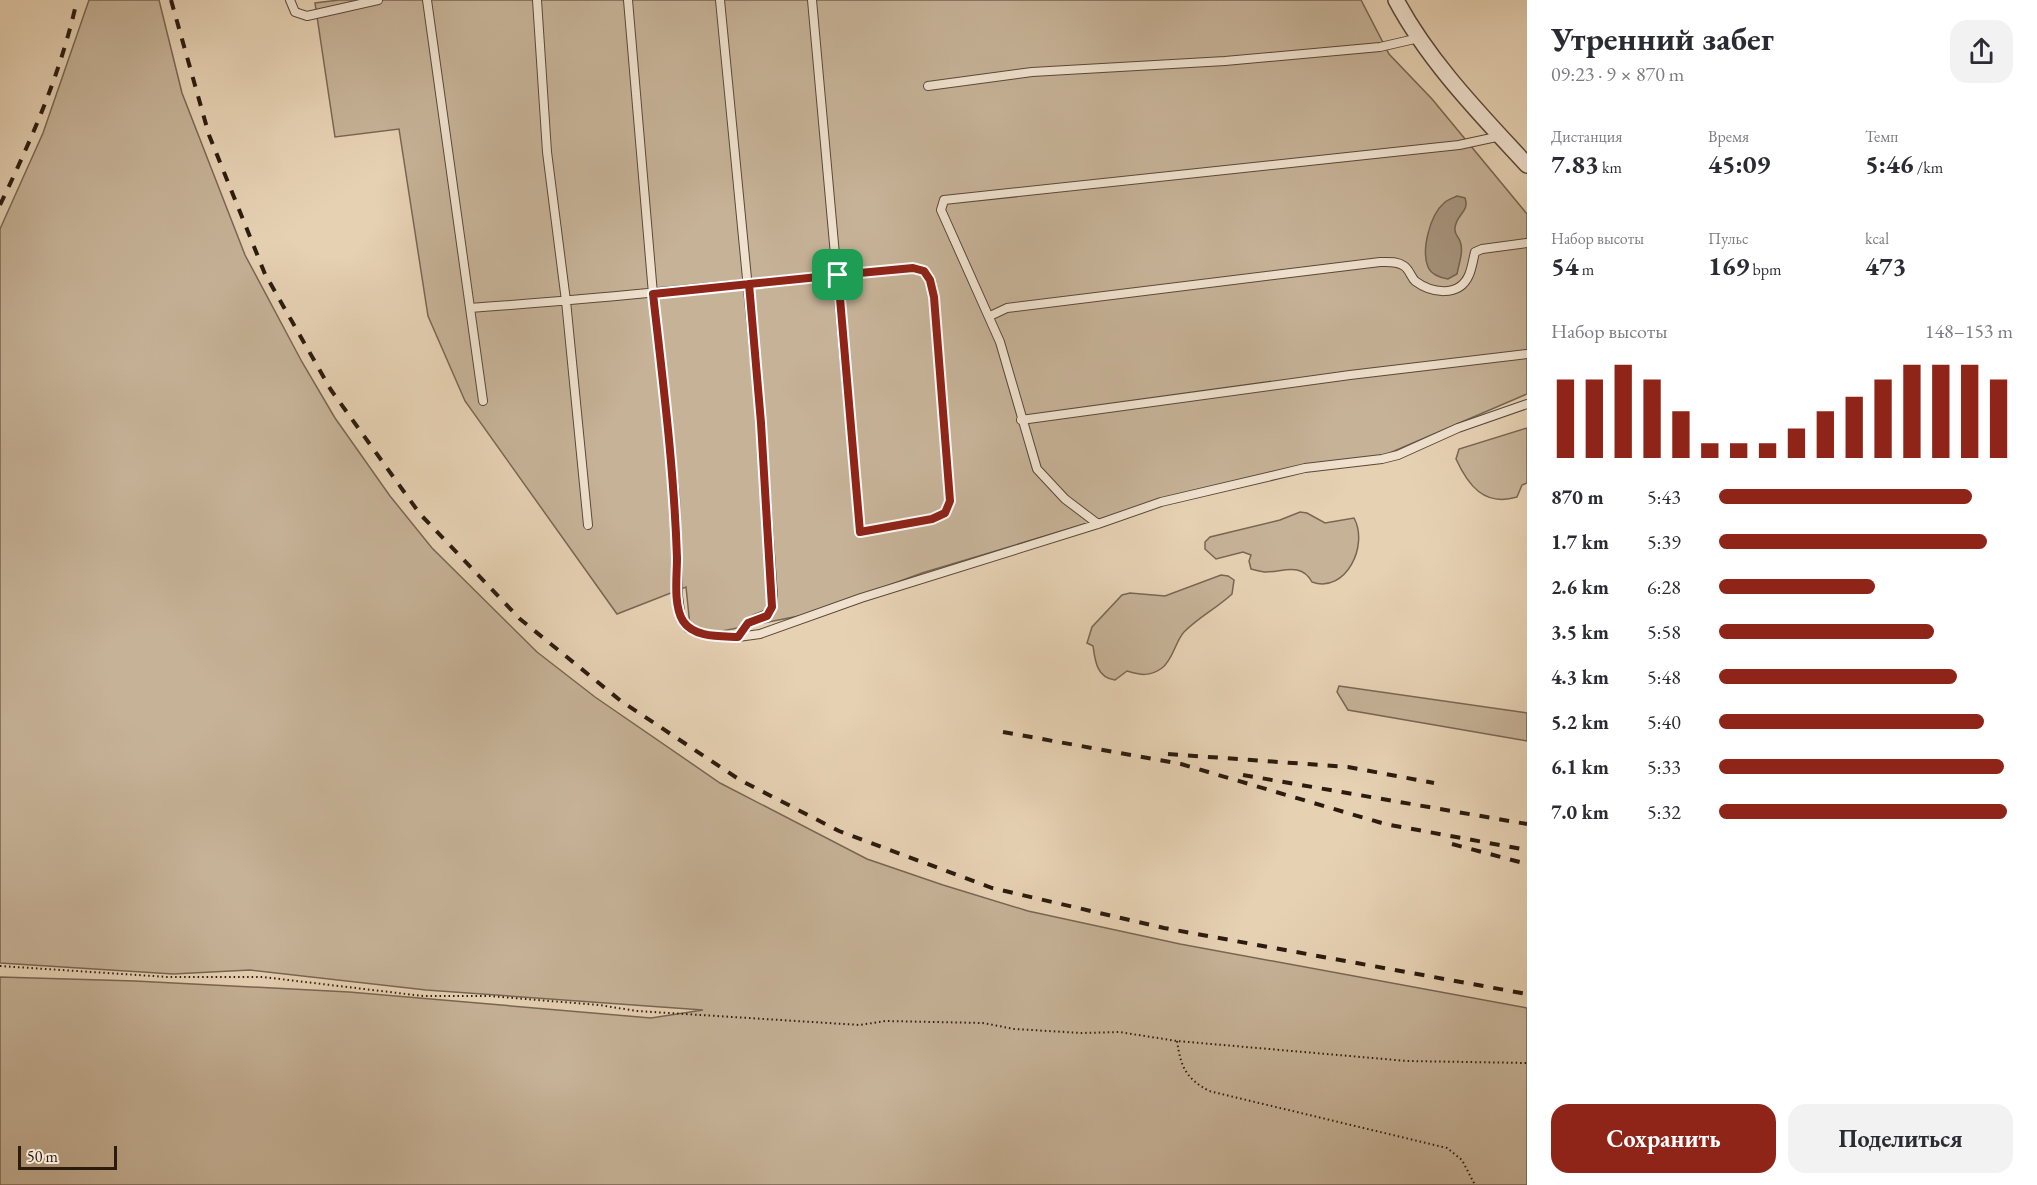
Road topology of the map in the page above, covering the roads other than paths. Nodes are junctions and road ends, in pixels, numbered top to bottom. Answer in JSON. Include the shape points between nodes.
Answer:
{"nodes":[{"id":1,"x":290,"y":0,"type":"edge"},
{"id":2,"x":378,"y":0,"type":"edge"},
{"id":3,"x":427,"y":0,"type":"edge"},
{"id":4,"x":537,"y":0,"type":"edge"},
{"id":5,"x":628,"y":0,"type":"edge"},
{"id":6,"x":720,"y":0,"type":"edge"},
{"id":7,"x":812,"y":0,"type":"edge"},
{"id":8,"x":1396,"y":0,"type":"edge"},
{"id":9,"x":1419,"y":38,"type":"junction"},
{"id":10,"x":928,"y":86,"type":"dead end"},
{"id":11,"x":1501,"y":136,"type":"junction"},
{"id":12,"x":1527,"y":165,"type":"edge"},
{"id":13,"x":1527,"y":243,"type":"edge"},
{"id":14,"x":838,"y":275,"type":"junction"},
{"id":15,"x":749,"y":284,"type":"junction"},
{"id":16,"x":653,"y":294,"type":"junction"},
{"id":17,"x":566,"y":302,"type":"junction"},
{"id":18,"x":470,"y":308,"type":"junction"},
{"id":19,"x":990,"y":316,"type":"junction"},
{"id":20,"x":1527,"y":354,"type":"edge"},
{"id":21,"x":483,"y":401,"type":"dead end"},
{"id":22,"x":1527,"y":404,"type":"edge"},
{"id":23,"x":1022,"y":420,"type":"junction"},
{"id":24,"x":1098,"y":524,"type":"junction"},
{"id":25,"x":588,"y":525,"type":"dead end"},
{"id":26,"x":738,"y":637,"type":"junction"}],
"edges":[{"from":1,"to":2,"type":"lane","via":[[295,12],[307,16]]},
{"from":3,"to":18,"type":"lane"},
{"from":4,"to":17,"type":"lane","via":[[547,152]]},
{"from":5,"to":16,"type":"lane"},
{"from":6,"to":15,"type":"lane"},
{"from":7,"to":14,"type":"lane"},
{"from":8,"to":9,"type":"street"},
{"from":9,"to":10,"type":"lane","via":[[1380,47],[1032,72]]},
{"from":9,"to":11,"type":"street"},
{"from":11,"to":12,"type":"street"},
{"from":11,"to":19,"type":"lane","via":[[1459,145],[944,200],[941,210]]},
{"from":13,"to":19,"type":"lane","via":[[1475,252],[1468,278],[1455,290],[1425,288],[1405,266],[1380,262],[1006,308]]},
{"from":14,"to":14,"type":"lane","via":[[913,268],[924,271],[930,280],[950,501],[945,513],[932,519],[860,532]]},
{"from":14,"to":15,"type":"lane"},
{"from":15,"to":16,"type":"lane"},
{"from":15,"to":26,"type":"lane","via":[[773,596],[767,616],[748,623]]},
{"from":16,"to":17,"type":"lane"},
{"from":16,"to":26,"type":"lane","via":[[675,496],[681,619],[688,628],[703,634]]},
{"from":17,"to":18,"type":"lane"},
{"from":17,"to":25,"type":"lane"},
{"from":18,"to":21,"type":"lane"},
{"from":19,"to":23,"type":"lane"},
{"from":20,"to":23,"type":"lane"},
{"from":22,"to":24,"type":"lane","via":[[1398,454],[1250,480],[1161,502]]},
{"from":23,"to":24,"type":"lane","via":[[1037,469],[1044,479]]},
{"from":24,"to":26,"type":"lane","via":[[760,634]]}]}
